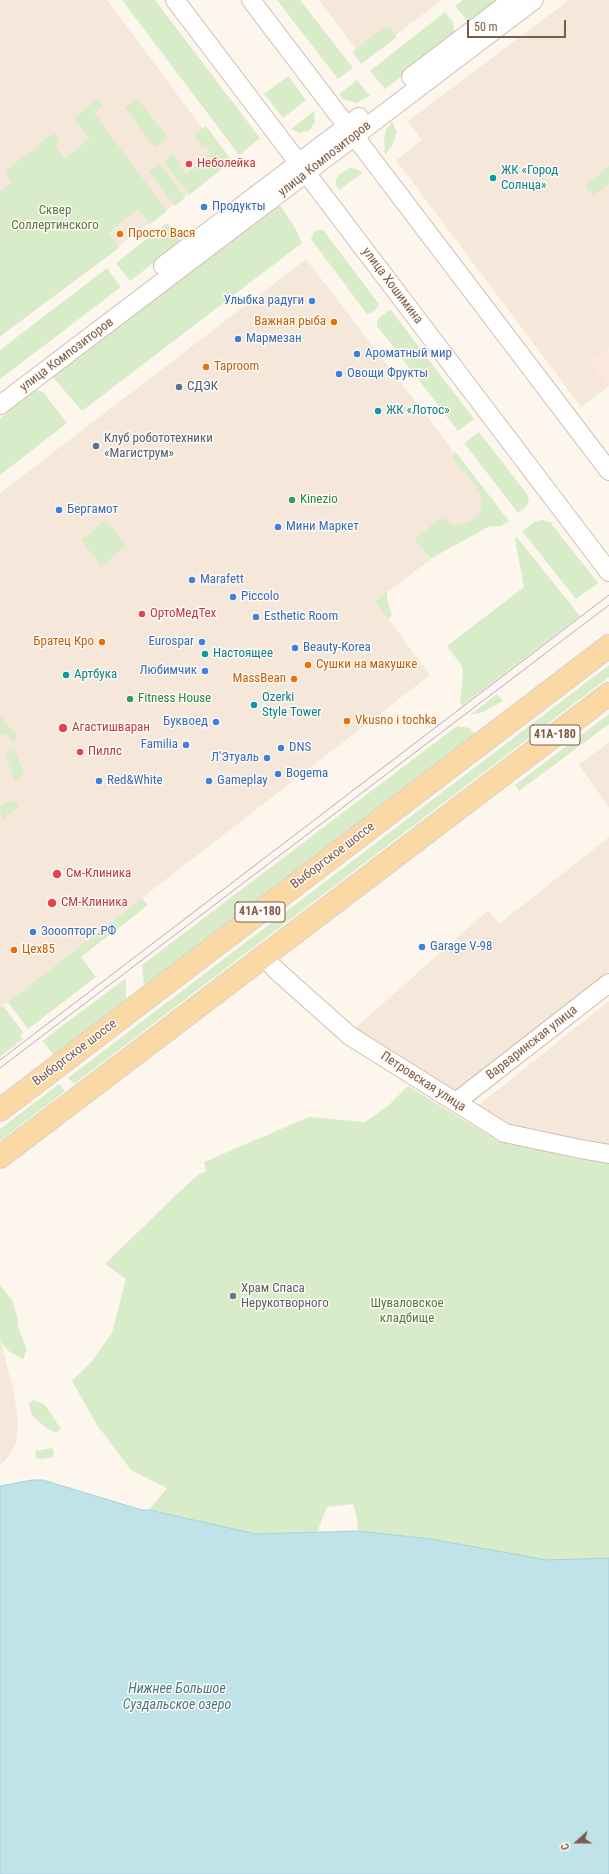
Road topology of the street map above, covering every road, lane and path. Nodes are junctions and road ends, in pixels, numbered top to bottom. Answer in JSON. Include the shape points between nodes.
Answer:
{"nodes":[{"id":1,"x":175,"y":0,"type":"edge"},
{"id":2,"x":251,"y":0,"type":"edge"},
{"id":3,"x":512,"y":0,"type":"edge"},
{"id":4,"x":534,"y":0,"type":"edge"},
{"id":5,"x":351,"y":132,"type":"junction"},
{"id":6,"x":303,"y":168,"type":"junction"},
{"id":7,"x":0,"y":392,"type":"edge"},
{"id":8,"x":0,"y":405,"type":"edge"},
{"id":9,"x":609,"y":471,"type":"edge"},
{"id":10,"x":609,"y":572,"type":"edge"},
{"id":11,"x":609,"y":646,"type":"edge"},
{"id":12,"x":609,"y":694,"type":"edge"},
{"id":13,"x":264,"y":957,"type":"junction"},
{"id":14,"x":609,"y":983,"type":"edge"},
{"id":15,"x":456,"y":1102,"type":"junction"},
{"id":16,"x":0,"y":1110,"type":"edge"},
{"id":17,"x":609,"y":1154,"type":"edge"},
{"id":18,"x":0,"y":1157,"type":"edge"}],
"edges":[{"from":1,"to":6,"type":"street","name":"улица Хошимина"},
{"from":2,"to":5,"type":"street"},
{"from":3,"to":5,"type":"street","name":"улица Композиторов"},
{"from":4,"to":5,"type":"street","name":"улица Композиторов"},
{"from":5,"to":6,"type":"street","name":"улица Композиторов"},
{"from":5,"to":9,"type":"street"},
{"from":6,"to":7,"type":"street","name":"улица Композиторов"},
{"from":6,"to":8,"type":"street","name":"улица Композиторов"},
{"from":6,"to":10,"type":"street","name":"улица Хошимина"},
{"from":11,"to":16,"type":"main road","name":"Выборгское шоссе","number":"41А-180"},
{"from":12,"to":13,"type":"main road","number":"41А-180"},
{"from":13,"to":15,"type":"street","name":"Петровская улица","via":[[350,1036]]},
{"from":13,"to":18,"type":"main road","number":"41А-180"},
{"from":14,"to":15,"type":"street","name":"Варваринская улица"},
{"from":15,"to":17,"type":"street","name":"Петровская улица","via":[[505,1133]]}]}
